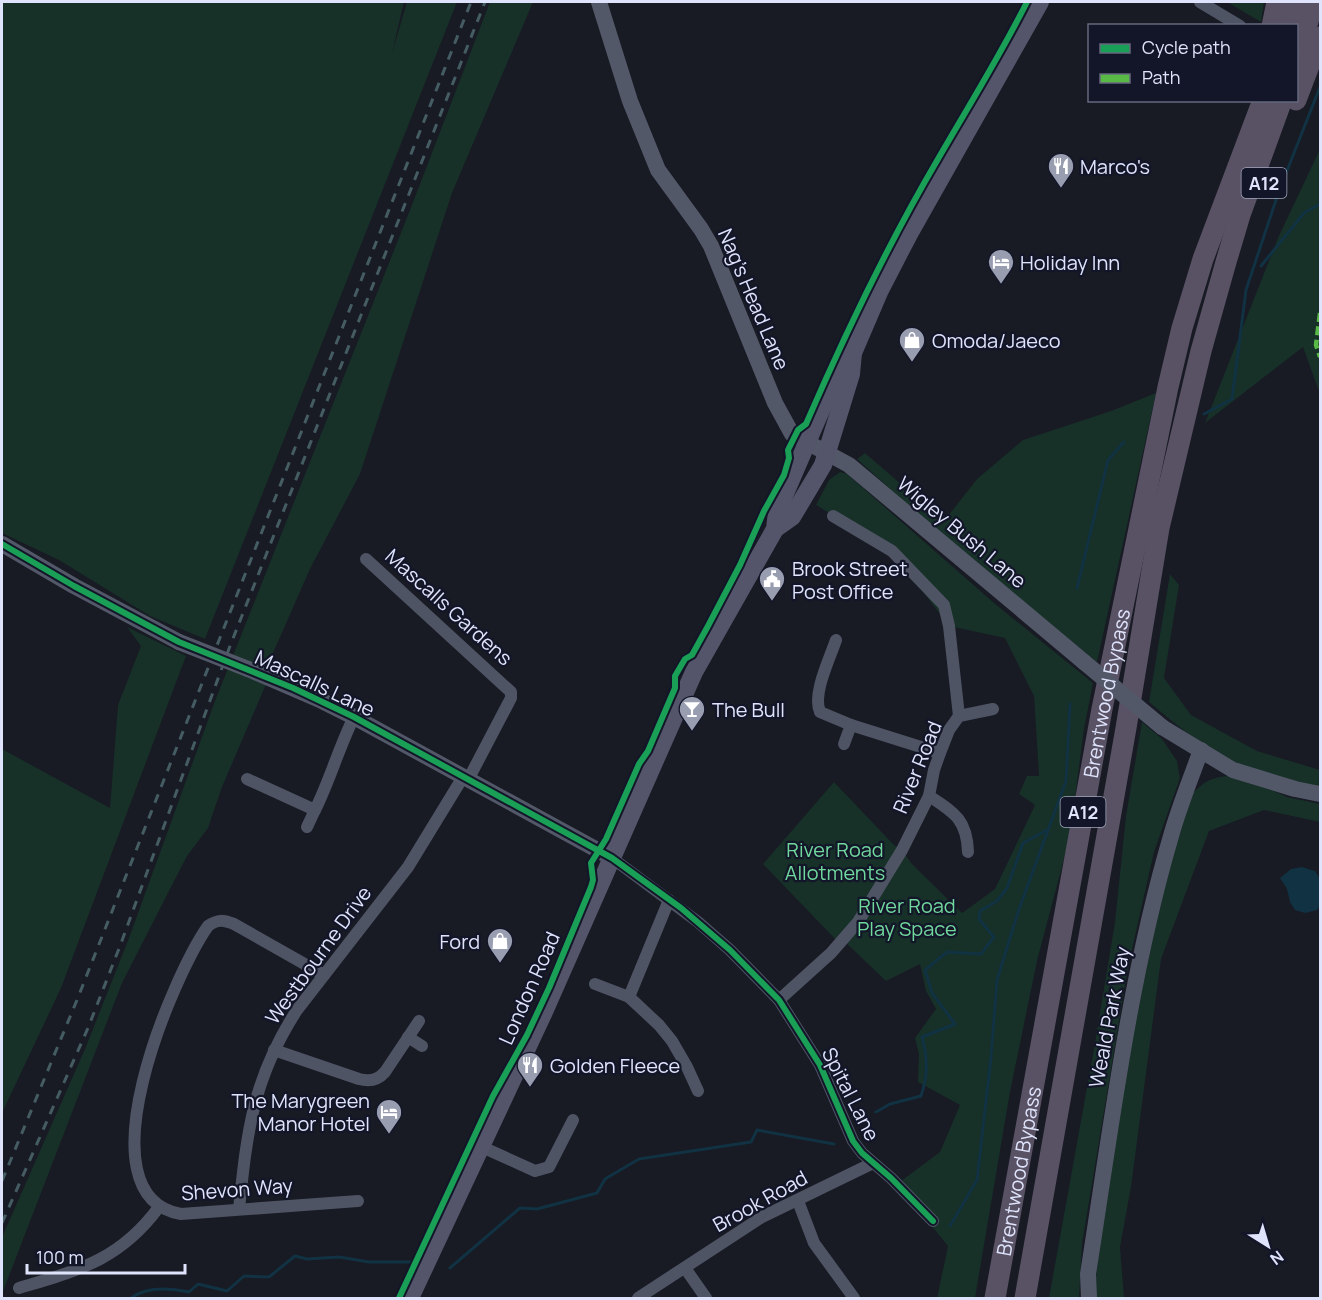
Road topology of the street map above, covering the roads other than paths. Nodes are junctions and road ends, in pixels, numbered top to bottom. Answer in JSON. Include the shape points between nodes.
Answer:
{"nodes":[{"id":1,"x":599,"y":2,"type":"edge"},
{"id":2,"x":1040,"y":2,"type":"edge"},
{"id":3,"x":1200,"y":2,"type":"edge"},
{"id":4,"x":1277,"y":2,"type":"edge"},
{"id":5,"x":1296,"y":2,"type":"edge"},
{"id":6,"x":1314,"y":2,"type":"edge"},
{"id":7,"x":1237,"y":24,"type":"edge"},
{"id":8,"x":1272,"y":24,"type":"edge"},
{"id":9,"x":1290,"y":24,"type":"edge"},
{"id":10,"x":1320,"y":37,"type":"edge"},
{"id":11,"x":1298,"y":54,"type":"edge"},
{"id":12,"x":1298,"y":95,"type":"edge"},
{"id":13,"x":1262,"y":102,"type":"edge"},
{"id":14,"x":1281,"y":102,"type":"edge"},
{"id":15,"x":1295,"y":102,"type":"edge"},
{"id":16,"x":1226,"y":262,"type":"junction"},
{"id":17,"x":853,"y":353,"type":"junction"},
{"id":18,"x":807,"y":443,"type":"junction"},
{"id":19,"x":827,"y":452,"type":"junction"},
{"id":20,"x":833,"y":516,"type":"dead end"},
{"id":21,"x":775,"y":529,"type":"junction"},
{"id":22,"x":2,"y":544,"type":"edge"},
{"id":23,"x":366,"y":559,"type":"dead end"},
{"id":24,"x":836,"y":640,"type":"dead end"},
{"id":25,"x":993,"y":709,"type":"dead end"},
{"id":26,"x":959,"y":716,"type":"junction"},
{"id":27,"x":354,"y":717,"type":"junction"},
{"id":28,"x":851,"y":725,"type":"junction"},
{"id":29,"x":844,"y":744,"type":"dead end"},
{"id":30,"x":1201,"y":750,"type":"junction"},
{"id":31,"x":940,"y":753,"type":"junction"},
{"id":32,"x":466,"y":778,"type":"junction"},
{"id":33,"x":247,"y":779,"type":"dead end"},
{"id":34,"x":1320,"y":794,"type":"edge"},
{"id":35,"x":929,"y":796,"type":"junction"},
{"id":36,"x":315,"y":810,"type":"junction"},
{"id":37,"x":307,"y":827,"type":"dead end"},
{"id":38,"x":968,"y":852,"type":"dead end"},
{"id":39,"x":612,"y":858,"type":"junction"},
{"id":40,"x":669,"y":900,"type":"junction"},
{"id":41,"x":324,"y":975,"type":"junction"},
{"id":42,"x":595,"y":984,"type":"dead end"},
{"id":43,"x":629,"y":997,"type":"junction"},
{"id":44,"x":779,"y":1000,"type":"junction"},
{"id":45,"x":419,"y":1021,"type":"dead end"},
{"id":46,"x":408,"y":1037,"type":"junction"},
{"id":47,"x":422,"y":1046,"type":"dead end"},
{"id":48,"x":274,"y":1050,"type":"junction"},
{"id":49,"x":698,"y":1091,"type":"dead end"},
{"id":50,"x":573,"y":1120,"type":"dead end"},
{"id":51,"x":482,"y":1147,"type":"junction"},
{"id":52,"x":873,"y":1162,"type":"junction"},
{"id":53,"x":358,"y":1201,"type":"dead end"},
{"id":54,"x":798,"y":1201,"type":"junction"},
{"id":55,"x":159,"y":1207,"type":"junction"},
{"id":56,"x":239,"y":1209,"type":"junction"},
{"id":57,"x":933,"y":1221,"type":"dead end"},
{"id":58,"x":685,"y":1268,"type":"junction"},
{"id":59,"x":19,"y":1288,"type":"dead end"},
{"id":60,"x":410,"y":1299,"type":"edge"},
{"id":61,"x":638,"y":1299,"type":"edge"},
{"id":62,"x":706,"y":1299,"type":"edge"},
{"id":63,"x":854,"y":1299,"type":"edge"},
{"id":64,"x":995,"y":1299,"type":"edge"},
{"id":65,"x":1025,"y":1299,"type":"edge"},
{"id":66,"x":1089,"y":1299,"type":"edge"}],
"edges":[{"from":1,"to":18,"type":"street","name":"Nag's Head Lane","via":[[630,101],[658,170],[711,246],[775,403],[792,434]]},
{"from":2,"to":17,"type":"main road","via":[[909,234]]},
{"from":3,"to":7,"type":"street"},
{"from":4,"to":8,"type":"highway"},
{"from":5,"to":9,"type":"highway"},
{"from":6,"to":11,"type":"highway"},
{"from":10,"to":12,"type":"highway","number":"A12"},
{"from":13,"to":64,"type":"highway","name":"Brentwood Bypass","number":"A12","via":[[1203,260],[1168,387],[1102,709]]},
{"from":14,"to":16,"type":"highway","number":"A12"},
{"from":15,"to":16,"type":"highway","number":"A12","via":[[1261,190]]},
{"from":16,"to":65,"type":"highway","name":"Brentwood Bypass","number":"A12","via":[[1159,528]]},
{"from":17,"to":18,"type":"main road","via":[[838,371]]},
{"from":17,"to":19,"type":"main road","via":[[851,374]]},
{"from":18,"to":19,"type":"street","name":"Wigley Bush Lane"},
{"from":18,"to":21,"type":"main road","via":[[777,512]]},
{"from":19,"to":21,"type":"main road","via":[[792,517]]},
{"from":19,"to":30,"type":"street","name":"Wigley Bush Lane","bridge":true,"via":[[855,469],[1162,727]]},
{"from":20,"to":26,"type":"street","via":[[891,551],[944,606]]},
{"from":21,"to":39,"type":"main road","name":"London Road","via":[[694,672]]},
{"from":22,"to":27,"type":"street","name":"Mascalls Lane","bridge":true,"via":[[179,642]]},
{"from":23,"to":32,"type":"street","name":"Mascalls Gardens","via":[[511,692]]},
{"from":24,"to":28,"type":"street","via":[[817,705],[820,712]]},
{"from":25,"to":26,"type":"street","name":"River Road"},
{"from":26,"to":31,"type":"street","name":"River Road"},
{"from":27,"to":32,"type":"street","name":"Mascalls Lane"},
{"from":27,"to":36,"type":"street"},
{"from":28,"to":29,"type":"street"},
{"from":28,"to":31,"type":"street"},
{"from":30,"to":34,"type":"street","via":[[1233,770]]},
{"from":30,"to":66,"type":"street","name":"Weald Park Way","via":[[1171,834],[1151,911],[1121,1061],[1088,1274]]},
{"from":31,"to":35,"type":"street","name":"River Road"},
{"from":32,"to":39,"type":"street","name":"Mascalls Lane"},
{"from":32,"to":41,"type":"street","name":"Westbourne Drive","via":[[408,867]]},
{"from":33,"to":36,"type":"street"},
{"from":35,"to":38,"type":"street","via":[[963,824]]},
{"from":35,"to":44,"type":"street","name":"River Road","via":[[858,922]]},
{"from":36,"to":37,"type":"street"},
{"from":39,"to":40,"type":"street","name":"Spital Lane"},
{"from":39,"to":51,"type":"main road","name":"London Road"},
{"from":40,"to":43,"type":"street"},
{"from":40,"to":44,"type":"street","name":"Spital Lane","via":[[730,950]]},
{"from":41,"to":48,"type":"street","name":"Westbourne Drive","via":[[297,1010]]},
{"from":41,"to":55,"type":"street","name":"Shevon Way","via":[[234,924],[224,920],[208,926],[158,1029],[136,1122],[134,1151],[139,1178]]},
{"from":42,"to":43,"type":"street"},
{"from":43,"to":49,"type":"street","via":[[672,1041]]},
{"from":44,"to":52,"type":"street","name":"Spital Lane","via":[[820,1065],[853,1141]]},
{"from":45,"to":46,"type":"street"},
{"from":46,"to":47,"type":"street"},
{"from":46,"to":48,"type":"street","via":[[386,1072],[370,1081]]},
{"from":48,"to":56,"type":"street","name":"Westbourne Drive","via":[[252,1110]]},
{"from":50,"to":51,"type":"street","via":[[549,1167],[534,1171]]},
{"from":51,"to":60,"type":"main road","name":"London Road"},
{"from":52,"to":54,"type":"street","name":"Brook Road"},
{"from":52,"to":57,"type":"street","name":"Spital Lane"},
{"from":53,"to":56,"type":"street","name":"Shevon Way"},
{"from":54,"to":58,"type":"street","name":"Brook Road","via":[[762,1217]]},
{"from":54,"to":63,"type":"street","via":[[814,1243]]},
{"from":55,"to":56,"type":"street","name":"Shevon Way","via":[[181,1214]]},
{"from":55,"to":59,"type":"street","via":[[137,1234],[114,1252],[77,1270]]},
{"from":58,"to":61,"type":"street","name":"Brook Road"},
{"from":58,"to":62,"type":"street"}]}
